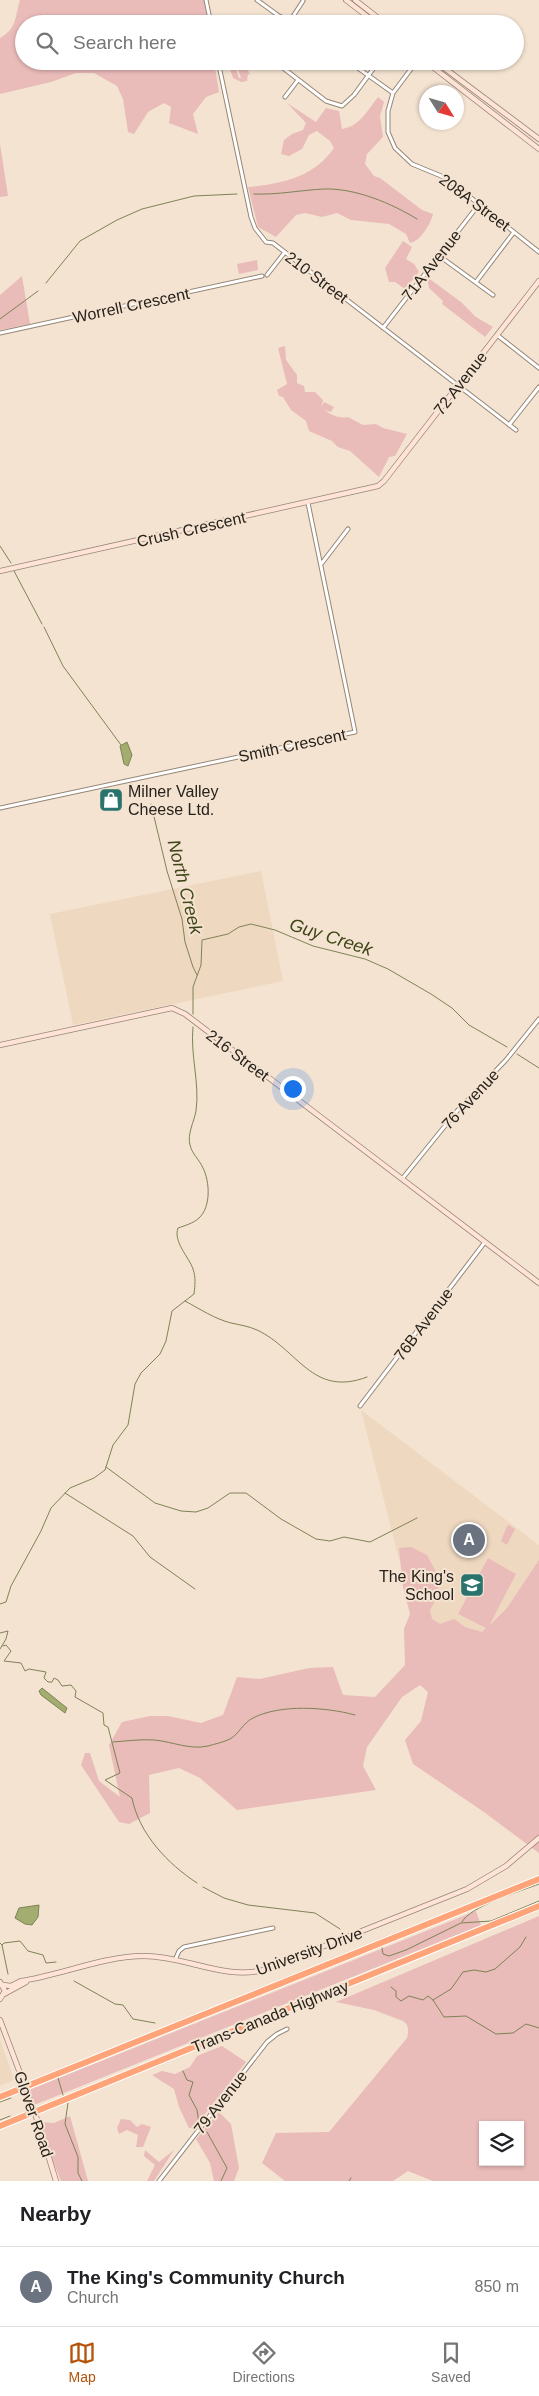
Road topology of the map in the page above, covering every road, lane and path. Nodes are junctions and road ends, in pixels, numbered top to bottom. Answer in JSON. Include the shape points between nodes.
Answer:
{"nodes":[{"id":1,"x":206,"y":0,"type":"edge"},
{"id":2,"x":257,"y":0,"type":"edge"},
{"id":3,"x":346,"y":0,"type":"edge"},
{"id":4,"x":355,"y":0,"type":"edge"},
{"id":5,"x":303,"y":1,"type":"dead end"},
{"id":6,"x":209,"y":15,"type":"edge"},
{"id":7,"x":278,"y":15,"type":"edge"},
{"id":8,"x":294,"y":15,"type":"edge"},
{"id":9,"x":365,"y":15,"type":"edge"},
{"id":10,"x":374,"y":15,"type":"edge"},
{"id":11,"x":220,"y":70,"type":"edge"},
{"id":12,"x":285,"y":70,"type":"edge"},
{"id":13,"x":360,"y":70,"type":"edge"},
{"id":14,"x":372,"y":70,"type":"edge"},
{"id":15,"x":411,"y":70,"type":"edge"},
{"id":16,"x":437,"y":70,"type":"edge"},
{"id":17,"x":447,"y":70,"type":"edge"},
{"id":18,"x":368,"y":76,"type":"junction"},
{"id":19,"x":298,"y":80,"type":"junction"},
{"id":20,"x":393,"y":93,"type":"junction"},
{"id":21,"x":285,"y":97,"type":"dead end"},
{"id":22,"x":539,"y":139,"type":"edge"},
{"id":23,"x":539,"y":150,"type":"edge"},
{"id":24,"x":480,"y":203,"type":"junction"},
{"id":25,"x":514,"y":232,"type":"junction"},
{"id":26,"x":284,"y":252,"type":"junction"},
{"id":27,"x":539,"y":252,"type":"edge"},
{"id":28,"x":438,"y":255,"type":"junction"},
{"id":29,"x":267,"y":275,"type":"dead end"},
{"id":30,"x":262,"y":276,"type":"dead end"},
{"id":31,"x":539,"y":281,"type":"edge"},
{"id":32,"x":476,"y":282,"type":"junction"},
{"id":33,"x":493,"y":296,"type":"dead end"},
{"id":34,"x":383,"y":328,"type":"junction"},
{"id":35,"x":0,"y":334,"type":"edge"},
{"id":36,"x":497,"y":335,"type":"junction"},
{"id":37,"x":539,"y":368,"type":"edge"},
{"id":38,"x":458,"y":386,"type":"junction"},
{"id":39,"x":539,"y":387,"type":"edge"},
{"id":40,"x":509,"y":425,"type":"junction"},
{"id":41,"x":516,"y":430,"type":"dead end"},
{"id":42,"x":380,"y":485,"type":"joint"},
{"id":43,"x":308,"y":503,"type":"junction"},
{"id":44,"x":348,"y":529,"type":"dead end"},
{"id":45,"x":322,"y":563,"type":"junction"},
{"id":46,"x":0,"y":570,"type":"edge"},
{"id":47,"x":0,"y":808,"type":"edge"},
{"id":48,"x":539,"y":1020,"type":"edge"},
{"id":49,"x":0,"y":1045,"type":"edge"},
{"id":50,"x":402,"y":1180,"type":"junction"},
{"id":51,"x":485,"y":1242,"type":"junction"},
{"id":52,"x":539,"y":1283,"type":"edge"},
{"id":53,"x":360,"y":1406,"type":"dead end"},
{"id":54,"x":539,"y":1838,"type":"edge"},
{"id":55,"x":539,"y":1879,"type":"edge"},
{"id":56,"x":539,"y":1906,"type":"edge"},
{"id":57,"x":273,"y":1928,"type":"dead end"},
{"id":58,"x":174,"y":1960,"type":"junction"},
{"id":59,"x":29,"y":1980,"type":"junction"},
{"id":60,"x":2,"y":1984,"type":"edge"},
{"id":61,"x":4,"y":1994,"type":"junction"},
{"id":62,"x":0,"y":2001,"type":"edge"},
{"id":63,"x":0,"y":2020,"type":"edge"},
{"id":64,"x":287,"y":2029,"type":"dead end"},
{"id":65,"x":0,"y":2097,"type":"edge"},
{"id":66,"x":0,"y":2126,"type":"edge"},
{"id":67,"x":56,"y":2181,"type":"edge"},
{"id":68,"x":159,"y":2181,"type":"edge"}],
"edges":[{"from":1,"to":6,"type":"street"},
{"from":2,"to":7,"type":"street"},
{"from":3,"to":9,"type":"main road"},
{"from":4,"to":10,"type":"main road"},
{"from":5,"to":8,"type":"street"},
{"from":11,"to":26,"type":"street","name":"210 Street","via":[[253,223],[266,242],[273,243]]},
{"from":12,"to":19,"type":"street"},
{"from":13,"to":18,"type":"street"},
{"from":14,"to":18,"type":"street"},
{"from":15,"to":20,"type":"street"},
{"from":16,"to":23,"type":"main road"},
{"from":17,"to":22,"type":"main road"},
{"from":18,"to":19,"type":"street","via":[[342,106],[326,101]]},
{"from":18,"to":20,"type":"street"},
{"from":19,"to":21,"type":"street"},
{"from":20,"to":24,"type":"street","name":"208A Street","via":[[388,111],[389,136],[402,157],[438,173]]},
{"from":24,"to":25,"type":"street","name":"208A Street"},
{"from":24,"to":28,"type":"street","name":"71A Avenue"},
{"from":25,"to":27,"type":"street","name":"208A Street"},
{"from":25,"to":32,"type":"street"},
{"from":26,"to":29,"type":"street"},
{"from":26,"to":34,"type":"street","name":"210 Street"},
{"from":28,"to":32,"type":"street"},
{"from":28,"to":34,"type":"street","name":"71A Avenue"},
{"from":30,"to":35,"type":"street","name":"Worrell Crescent"},
{"from":31,"to":36,"type":"main road","name":"72 Avenue"},
{"from":32,"to":33,"type":"street"},
{"from":34,"to":38,"type":"street","name":"210 Street"},
{"from":36,"to":37,"type":"street"},
{"from":36,"to":38,"type":"main road","name":"72 Avenue"},
{"from":38,"to":40,"type":"street","name":"210 Street"},
{"from":38,"to":42,"type":"main road","name":"72 Avenue"},
{"from":39,"to":40,"type":"street"},
{"from":40,"to":41,"type":"street","name":"210 Street"},
{"from":42,"to":43,"type":"main road","name":"Crush Crescent"},
{"from":43,"to":45,"type":"street","name":"Smith Crescent"},
{"from":43,"to":46,"type":"main road","name":"Crush Crescent"},
{"from":44,"to":45,"type":"street"},
{"from":45,"to":47,"type":"street","name":"Smith Crescent","via":[[355,732]]},
{"from":48,"to":50,"type":"street","name":"76 Avenue","via":[[457,1111]]},
{"from":49,"to":50,"type":"main road","name":"216 Street","via":[[172,1008],[185,1014]]},
{"from":50,"to":51,"type":"main road","name":"216 Street"},
{"from":51,"to":52,"type":"main road","name":"216 Street"},
{"from":51,"to":53,"type":"street","name":"76B Avenue"},
{"from":54,"to":58,"type":"main road","name":"University Drive","via":[[506,1866],[467,1889],[273,1967],[232,1973]]},
{"from":55,"to":65,"type":"highway","name":"Trans-Canada Highway"},
{"from":56,"to":66,"type":"highway","name":"Trans-Canada Highway"},
{"from":57,"to":58,"type":"street","via":[[184,1947]]},
{"from":58,"to":59,"type":"main road","name":"University Drive","via":[[149,1956],[125,1958]]},
{"from":59,"to":60,"type":"main road","name":"University Drive","via":[[9,1986]]},
{"from":59,"to":61,"type":"main road","name":"University Drive"},
{"from":60,"to":61,"type":"main road"},
{"from":61,"to":62,"type":"main road"},
{"from":63,"to":67,"type":"main road","name":"Glover Road","bridge":true},
{"from":64,"to":68,"type":"street","name":"79 Avenue","via":[[267,2042]]}]}
